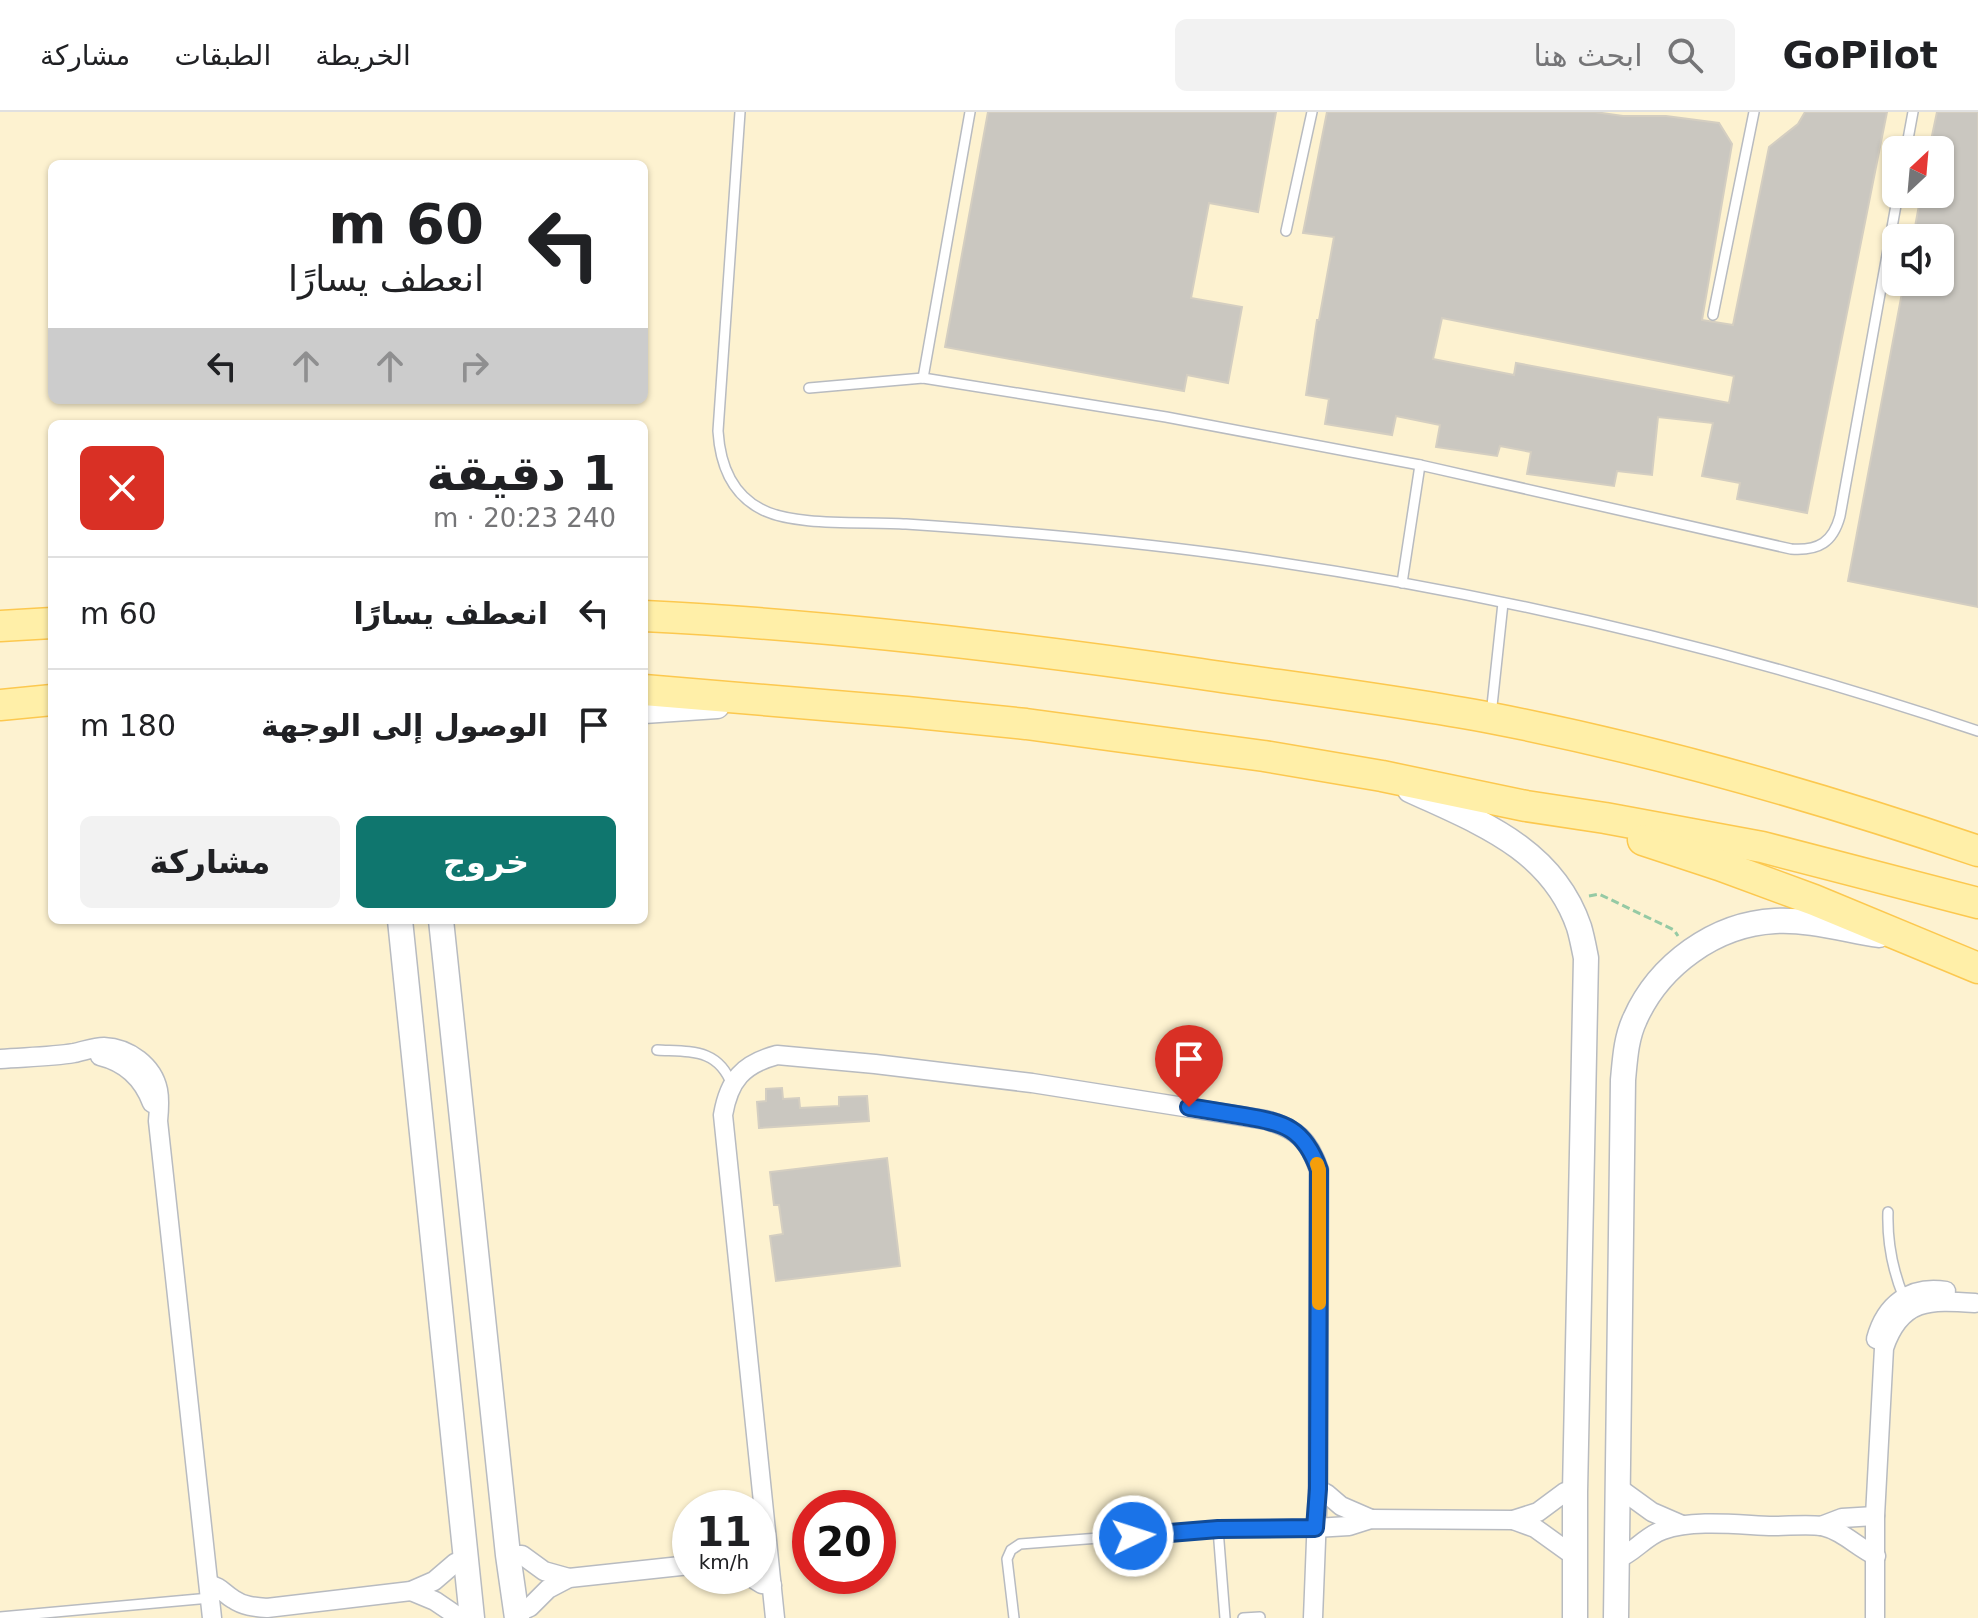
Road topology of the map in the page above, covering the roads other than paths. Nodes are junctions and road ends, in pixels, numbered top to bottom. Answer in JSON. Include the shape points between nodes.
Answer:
{"nodes":[{"id":1,"x":740,"y":112,"type":"edge"},
{"id":2,"x":970,"y":112,"type":"edge"},
{"id":3,"x":1312,"y":112,"type":"edge"},
{"id":4,"x":1754,"y":112,"type":"edge"},
{"id":5,"x":1913,"y":112,"type":"edge"},
{"id":6,"x":1909,"y":136,"type":"edge"},
{"id":7,"x":1895,"y":208,"type":"edge"},
{"id":8,"x":1286,"y":231,"type":"dead end"},
{"id":9,"x":1713,"y":315,"type":"dead end"},
{"id":10,"x":923,"y":378,"type":"junction"},
{"id":11,"x":809,"y":388,"type":"dead end"},
{"id":12,"x":1420,"y":465,"type":"junction"},
{"id":13,"x":1402,"y":583,"type":"junction"},
{"id":14,"x":1503,"y":603,"type":"junction"},
{"id":15,"x":648,"y":616,"type":"edge"},
{"id":16,"x":48,"y":623,"type":"edge"},
{"id":17,"x":5,"y":624,"type":"edge"},
{"id":18,"x":648,"y":690,"type":"edge"},
{"id":19,"x":48,"y":700,"type":"edge"},
{"id":20,"x":787,"y":702,"type":"junction"},
{"id":21,"x":0,"y":705,"type":"edge"},
{"id":22,"x":648,"y":711,"type":"edge"},
{"id":23,"x":1491,"y":718,"type":"junction"},
{"id":24,"x":1978,"y":731,"type":"edge"},
{"id":25,"x":1382,"y":776,"type":"junction"},
{"id":26,"x":1526,"y":806,"type":"junction"},
{"id":27,"x":1978,"y":851,"type":"edge"},
{"id":28,"x":1978,"y":903,"type":"edge"},
{"id":29,"x":400,"y":924,"type":"edge"},
{"id":30,"x":441,"y":924,"type":"edge"},
{"id":31,"x":1907,"y":940,"type":"junction"},
{"id":32,"x":1978,"y":968,"type":"edge"},
{"id":33,"x":657,"y":1050,"type":"dead end"},
{"id":34,"x":0,"y":1059,"type":"edge"},
{"id":35,"x":732,"y":1085,"type":"junction"},
{"id":36,"x":1888,"y":1212,"type":"dead end"},
{"id":37,"x":1904,"y":1298,"type":"junction"},
{"id":38,"x":1977,"y":1304,"type":"edge"},
{"id":39,"x":1881,"y":1388,"type":"junction"},
{"id":40,"x":1617,"y":1488,"type":"junction"},
{"id":41,"x":1318,"y":1489,"type":"junction"},
{"id":42,"x":758,"y":1490,"type":"edge"},
{"id":43,"x":1575,"y":1492,"type":"junction"},
{"id":44,"x":1875,"y":1516,"type":"junction"},
{"id":45,"x":1371,"y":1519,"type":"junction"},
{"id":46,"x":1513,"y":1520,"type":"junction"},
{"id":47,"x":1682,"y":1525,"type":"junction"},
{"id":48,"x":1821,"y":1526,"type":"junction"},
{"id":49,"x":1315,"y":1528,"type":"junction"},
{"id":50,"x":1218,"y":1529,"type":"junction"},
{"id":51,"x":1576,"y":1554,"type":"junction"},
{"id":52,"x":508,"y":1555,"type":"junction"},
{"id":53,"x":1876,"y":1556,"type":"junction"},
{"id":54,"x":467,"y":1558,"type":"junction"},
{"id":55,"x":1617,"y":1559,"type":"junction"},
{"id":56,"x":672,"y":1567,"type":"edge"},
{"id":57,"x":569,"y":1578,"type":"junction"},
{"id":58,"x":411,"y":1591,"type":"junction"},
{"id":59,"x":209,"y":1592,"type":"junction"},
{"id":60,"x":773,"y":1594,"type":"edge"},
{"id":61,"x":267,"y":1608,"type":"junction"},
{"id":62,"x":517,"y":1615,"type":"edge"},
{"id":63,"x":0,"y":1617,"type":"edge"},
{"id":64,"x":1260,"y":1617,"type":"edge"},
{"id":65,"x":212,"y":1618,"type":"edge"},
{"id":66,"x":249,"y":1618,"type":"edge"},
{"id":67,"x":460,"y":1618,"type":"edge"},
{"id":68,"x":472,"y":1618,"type":"edge"},
{"id":69,"x":775,"y":1618,"type":"edge"},
{"id":70,"x":1014,"y":1618,"type":"edge"},
{"id":71,"x":1225,"y":1618,"type":"edge"},
{"id":72,"x":1243,"y":1618,"type":"edge"},
{"id":73,"x":1313,"y":1618,"type":"edge"},
{"id":74,"x":1575,"y":1618,"type":"edge"},
{"id":75,"x":1616,"y":1618,"type":"edge"},
{"id":76,"x":1875,"y":1618,"type":"edge"}],
"edges":[{"from":1,"to":13,"type":"lane","via":[[718,431],[727,476],[759,509],[780,518],[1112,541]]},
{"from":2,"to":10,"type":"lane"},
{"from":3,"to":8,"type":"lane"},
{"from":4,"to":9,"type":"lane"},
{"from":5,"to":6,"type":"lane"},
{"from":7,"to":12,"type":"lane","via":[[1840,516],[1837,529],[1818,547],[1791,549]]},
{"from":10,"to":11,"type":"lane"},
{"from":10,"to":12,"type":"lane"},
{"from":12,"to":13,"type":"lane"},
{"from":13,"to":14,"type":"lane"},
{"from":14,"to":23,"type":"lane"},
{"from":14,"to":24,"type":"lane","via":[[1754,663]]},
{"from":15,"to":23,"type":"main road","via":[[1045,652]]},
{"from":16,"to":17,"type":"main road"},
{"from":18,"to":20,"type":"main road"},
{"from":19,"to":21,"type":"main road"},
{"from":20,"to":22,"type":"street"},
{"from":20,"to":25,"type":"main road","via":[[1086,731]]},
{"from":23,"to":27,"type":"main road","via":[[1673,760]]},
{"from":25,"to":26,"type":"main road"},
{"from":25,"to":43,"type":"street","via":[[1528,852],[1567,900],[1579,928],[1586,958]]},
{"from":26,"to":28,"type":"main road","via":[[1762,847]]},
{"from":26,"to":31,"type":"main road","via":[[1719,865]]},
{"from":29,"to":54,"type":"street"},
{"from":30,"to":52,"type":"street"},
{"from":31,"to":32,"type":"main road"},
{"from":31,"to":40,"type":"street","via":[[1806,923],[1744,926],[1689,953],[1647,995],[1634,1021],[1623,1080]]},
{"from":33,"to":35,"type":"lane","via":[[707,1055],[719,1062]]},
{"from":34,"to":59,"type":"street","via":[[114,1048],[142,1063],[159,1093]]},
{"from":35,"to":41,"type":"street","via":[[759,1060],[796,1056],[1079,1090],[1285,1125],[1313,1152],[1319,1170]]},
{"from":35,"to":42,"type":"street","via":[[724,1131]]},
{"from":36,"to":37,"type":"lane","via":[[1890,1256]]},
{"from":37,"to":38,"type":"street","via":[[1937,1289]]},
{"from":37,"to":39,"type":"street","via":[[1887,1313],[1877,1336]]},
{"from":38,"to":39,"type":"street","via":[[1927,1302],[1902,1316],[1884,1348]]},
{"from":39,"to":44,"type":"street"},
{"from":40,"to":47,"type":"street"},
{"from":40,"to":55,"type":"street"},
{"from":41,"to":45,"type":"street"},
{"from":41,"to":49,"type":"street"},
{"from":43,"to":46,"type":"street","via":[[1565,1492],[1538,1512]]},
{"from":43,"to":51,"type":"street"},
{"from":44,"to":48,"type":"street","via":[[1842,1518]]},
{"from":44,"to":53,"type":"street"},
{"from":45,"to":46,"type":"street"},
{"from":45,"to":49,"type":"street"},
{"from":46,"to":51,"type":"street"},
{"from":47,"to":48,"type":"street"},
{"from":47,"to":55,"type":"street","via":[[1656,1533]]},
{"from":48,"to":53,"type":"street"},
{"from":49,"to":50,"type":"lane"},
{"from":49,"to":73,"type":"street"},
{"from":50,"to":70,"type":"lane","via":[[1020,1544],[1007,1559]]},
{"from":50,"to":71,"type":"lane"},
{"from":51,"to":74,"type":"street"},
{"from":52,"to":57,"type":"street","via":[[522,1555],[544,1571]]},
{"from":52,"to":62,"type":"street"},
{"from":53,"to":76,"type":"street"},
{"from":54,"to":58,"type":"street"},
{"from":54,"to":68,"type":"street"},
{"from":55,"to":75,"type":"street"},
{"from":56,"to":57,"type":"street"},
{"from":57,"to":62,"type":"street"},
{"from":58,"to":61,"type":"street"},
{"from":58,"to":67,"type":"street"},
{"from":59,"to":61,"type":"street","via":[[220,1587],[246,1605]]},
{"from":59,"to":63,"type":"lane"},
{"from":59,"to":65,"type":"street"},
{"from":60,"to":69,"type":"street"},
{"from":61,"to":66,"type":"street"},
{"from":64,"to":72,"type":"lane"}]}
